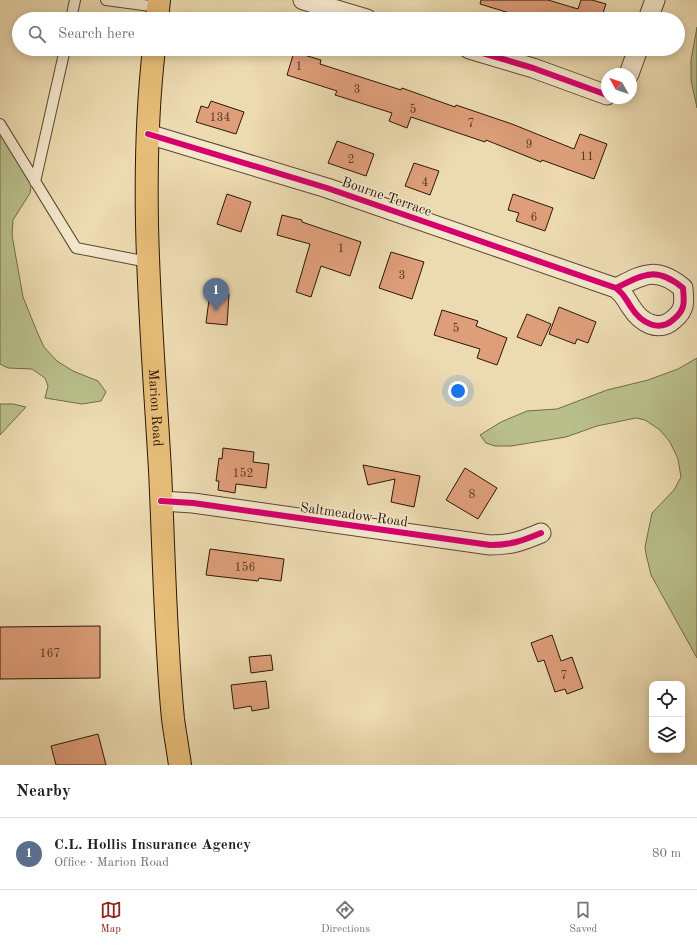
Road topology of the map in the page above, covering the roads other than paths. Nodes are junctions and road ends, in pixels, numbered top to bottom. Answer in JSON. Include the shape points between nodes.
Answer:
{"nodes":[{"id":1,"x":75,"y":0,"type":"edge"},
{"id":2,"x":106,"y":0,"type":"edge"},
{"id":3,"x":303,"y":0,"type":"edge"},
{"id":4,"x":656,"y":0,"type":"edge"},
{"id":5,"x":158,"y":9,"type":"edge"},
{"id":6,"x":72,"y":12,"type":"edge"},
{"id":7,"x":343,"y":12,"type":"edge"},
{"id":8,"x":651,"y":12,"type":"edge"},
{"id":9,"x":63,"y":56,"type":"edge"},
{"id":10,"x":154,"y":56,"type":"edge"},
{"id":11,"x":493,"y":56,"type":"edge"},
{"id":12,"x":635,"y":56,"type":"edge"},
{"id":13,"x":631,"y":68,"type":"edge"},
{"id":14,"x":601,"y":93,"type":"edge"},
{"id":15,"x":0,"y":124,"type":"edge"},
{"id":16,"x":148,"y":134,"type":"junction"},
{"id":17,"x":35,"y":182,"type":"junction"},
{"id":18,"x":148,"y":262,"type":"junction"},
{"id":19,"x":616,"y":288,"type":"dead end"},
{"id":20,"x":162,"y":501,"type":"junction"},
{"id":21,"x":541,"y":533,"type":"dead end"},
{"id":22,"x":180,"y":765,"type":"edge"}],
"edges":[{"from":1,"to":6,"type":"lane"},
{"from":2,"to":5,"type":"lane"},
{"from":3,"to":7,"type":"street"},
{"from":4,"to":8,"type":"street"},
{"from":9,"to":17,"type":"lane"},
{"from":10,"to":16,"type":"main road","name":"Marion Road"},
{"from":11,"to":14,"type":"street"},
{"from":12,"to":13,"type":"street"},
{"from":15,"to":17,"type":"lane"},
{"from":16,"to":18,"type":"main road","name":"Marion Road"},
{"from":16,"to":19,"type":"street","name":"Bourne Terrace","via":[[327,188]]},
{"from":17,"to":18,"type":"lane","via":[[76,248]]},
{"from":18,"to":20,"type":"main road","name":"Marion Road"},
{"from":20,"to":21,"type":"street","name":"Saltmeadow Road","via":[[193,503],[490,545],[516,543]]},
{"from":20,"to":22,"type":"main road","name":"Marion Road","via":[[167,636],[173,720]]}]}
